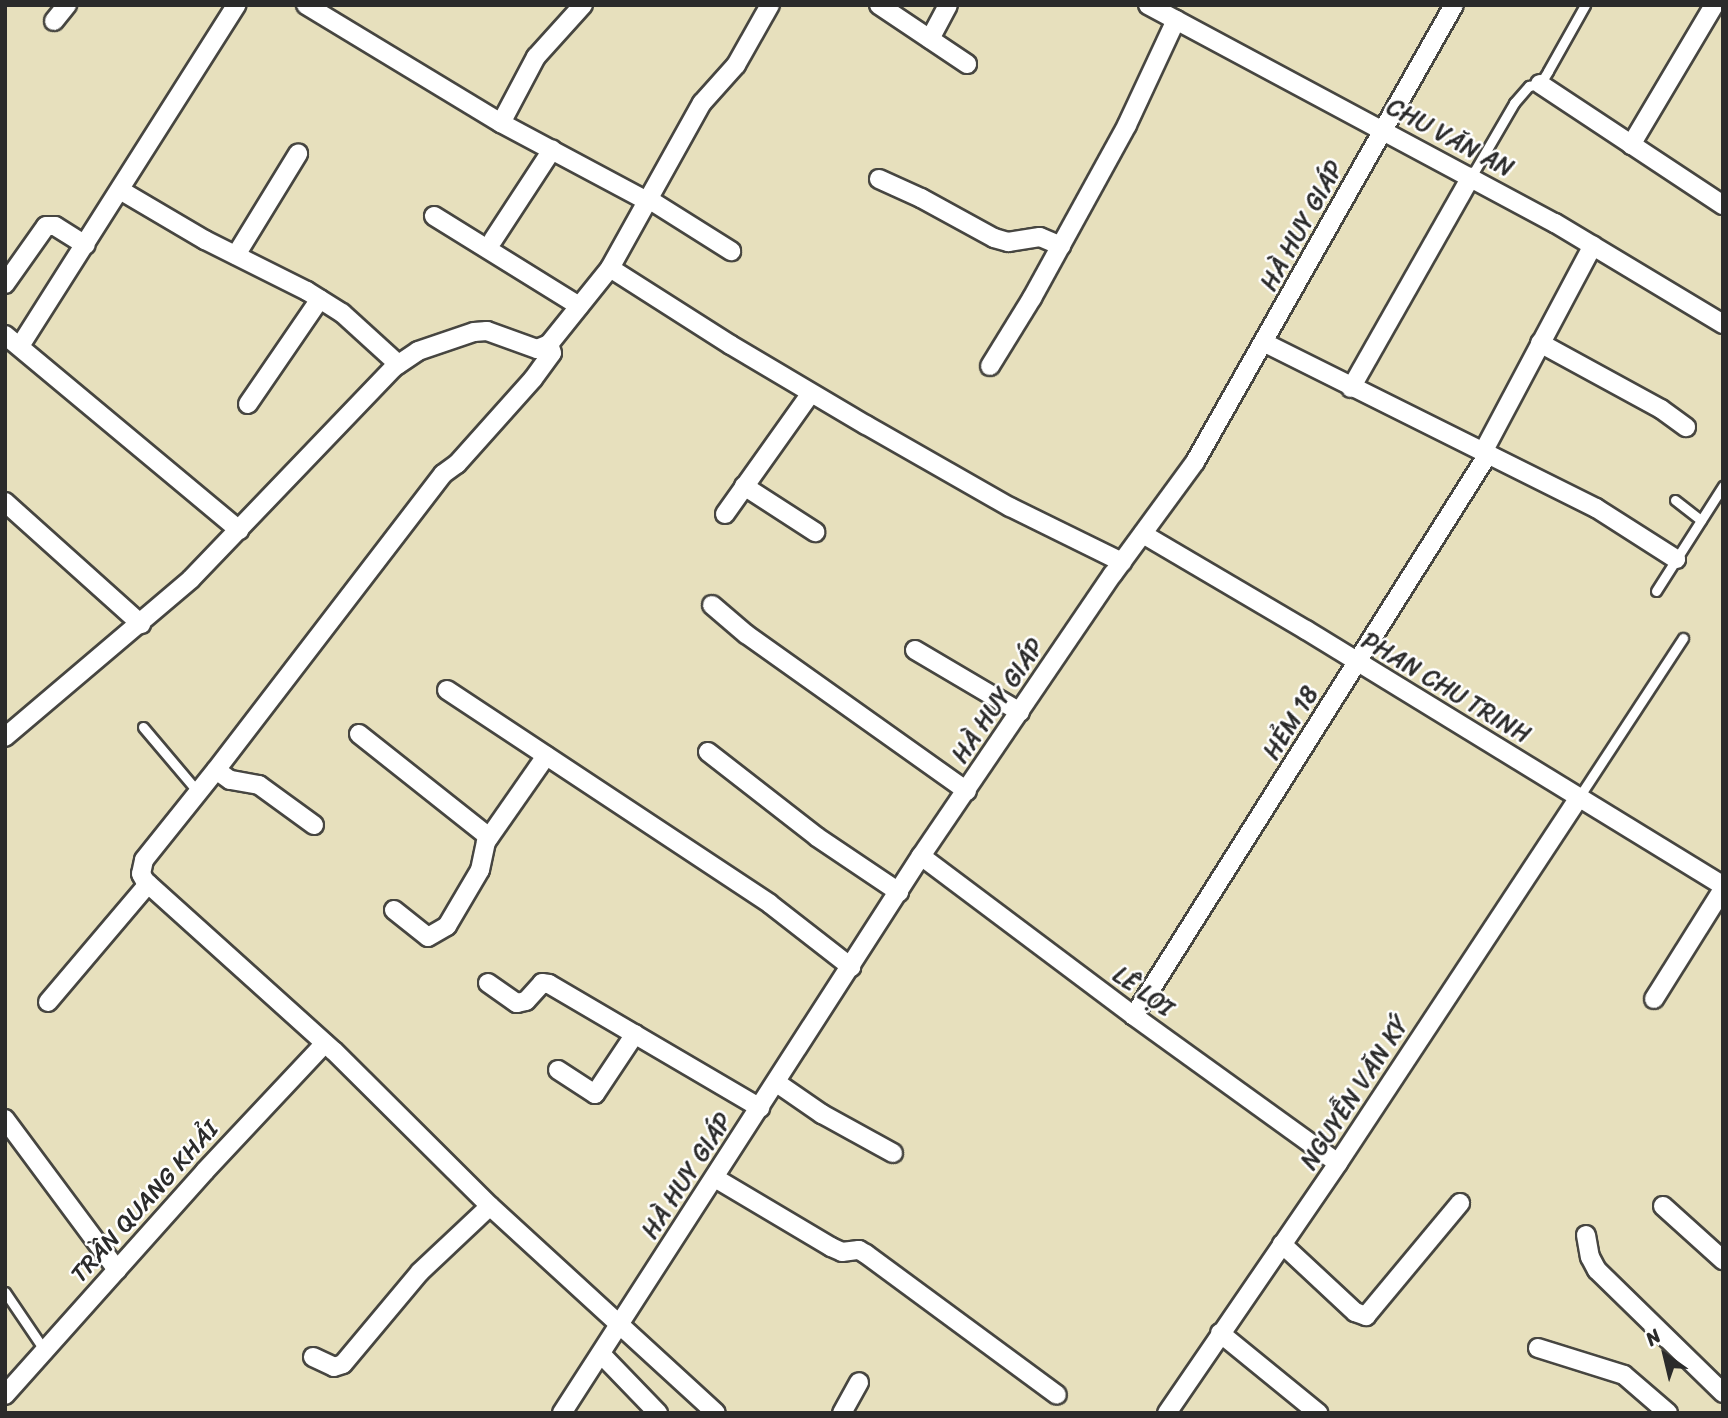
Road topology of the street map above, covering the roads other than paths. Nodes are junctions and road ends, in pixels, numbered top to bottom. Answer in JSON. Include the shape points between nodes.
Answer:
{"nodes":[{"id":1,"x":67,"y":5,"type":"edge"},
{"id":2,"x":236,"y":5,"type":"edge"},
{"id":3,"x":306,"y":5,"type":"edge"},
{"id":4,"x":583,"y":5,"type":"edge"},
{"id":5,"x":770,"y":5,"type":"edge"},
{"id":6,"x":879,"y":5,"type":"edge"},
{"id":7,"x":948,"y":5,"type":"edge"},
{"id":8,"x":1148,"y":5,"type":"edge"},
{"id":9,"x":1454,"y":5,"type":"edge"},
{"id":10,"x":1585,"y":5,"type":"edge"},
{"id":11,"x":1719,"y":6,"type":"edge"},
{"id":12,"x":1176,"y":20,"type":"junction"},
{"id":13,"x":54,"y":21,"type":"dead end"},
{"id":14,"x":930,"y":39,"type":"junction"},
{"id":15,"x":967,"y":64,"type":"dead end"},
{"id":16,"x":1540,"y":84,"type":"junction"},
{"id":17,"x":501,"y":123,"type":"junction"},
{"id":18,"x":1382,"y":129,"type":"junction"},
{"id":19,"x":1631,"y":145,"type":"junction"},
{"id":20,"x":552,"y":150,"type":"junction"},
{"id":21,"x":298,"y":154,"type":"dead end"},
{"id":22,"x":1471,"y":177,"type":"junction"},
{"id":23,"x":879,"y":179,"type":"dead end"},
{"id":24,"x":120,"y":190,"type":"junction"},
{"id":25,"x":649,"y":201,"type":"junction"},
{"id":26,"x":1723,"y":205,"type":"edge"},
{"id":27,"x":434,"y":216,"type":"dead end"},
{"id":28,"x":85,"y":245,"type":"junction"},
{"id":29,"x":1592,"y":245,"type":"junction"},
{"id":30,"x":493,"y":246,"type":"junction"},
{"id":31,"x":1061,"y":246,"type":"junction"},
{"id":32,"x":732,"y":251,"type":"dead end"},
{"id":33,"x":236,"y":255,"type":"junction"},
{"id":34,"x":610,"y":268,"type":"junction"},
{"id":35,"x":5,"y":284,"type":"edge"},
{"id":36,"x":320,"y":299,"type":"junction"},
{"id":37,"x":579,"y":306,"type":"junction"},
{"id":38,"x":1723,"y":324,"type":"edge"},
{"id":39,"x":5,"y":335,"type":"edge"},
{"id":40,"x":1265,"y":343,"type":"junction"},
{"id":41,"x":1540,"y":343,"type":"junction"},
{"id":42,"x":549,"y":344,"type":"junction"},
{"id":43,"x":20,"y":346,"type":"junction"},
{"id":44,"x":398,"y":364,"type":"junction"},
{"id":45,"x":990,"y":366,"type":"dead end"},
{"id":46,"x":1352,"y":388,"type":"junction"},
{"id":47,"x":811,"y":393,"type":"junction"},
{"id":48,"x":248,"y":404,"type":"dead end"},
{"id":49,"x":1686,"y":427,"type":"dead end"},
{"id":50,"x":1485,"y":453,"type":"junction"},
{"id":51,"x":744,"y":486,"type":"junction"},
{"id":52,"x":1723,"y":486,"type":"edge"},
{"id":53,"x":1675,"y":500,"type":"dead end"},
{"id":54,"x":5,"y":502,"type":"edge"},
{"id":55,"x":725,"y":514,"type":"dead end"},
{"id":56,"x":1701,"y":520,"type":"junction"},
{"id":57,"x":239,"y":530,"type":"junction"},
{"id":58,"x":815,"y":532,"type":"dead end"},
{"id":59,"x":1143,"y":534,"type":"junction"},
{"id":60,"x":1676,"y":559,"type":"junction"},
{"id":61,"x":1122,"y":562,"type":"junction"},
{"id":62,"x":1656,"y":591,"type":"dead end"},
{"id":63,"x":712,"y":605,"type":"dead end"},
{"id":64,"x":141,"y":624,"type":"junction"},
{"id":65,"x":1683,"y":638,"type":"dead end"},
{"id":66,"x":915,"y":650,"type":"dead end"},
{"id":67,"x":1358,"y":663,"type":"junction"},
{"id":68,"x":447,"y":690,"type":"dead end"},
{"id":69,"x":1020,"y":712,"type":"junction"},
{"id":70,"x":143,"y":727,"type":"dead end"},
{"id":71,"x":359,"y":734,"type":"dead end"},
{"id":72,"x":6,"y":735,"type":"edge"},
{"id":73,"x":708,"y":752,"type":"dead end"},
{"id":74,"x":546,"y":756,"type":"junction"},
{"id":75,"x":216,"y":770,"type":"junction"},
{"id":76,"x":967,"y":791,"type":"junction"},
{"id":77,"x":198,"y":792,"type":"junction"},
{"id":78,"x":1579,"y":797,"type":"junction"},
{"id":79,"x":314,"y":825,"type":"dead end"},
{"id":80,"x":489,"y":837,"type":"junction"},
{"id":81,"x":921,"y":856,"type":"junction"},
{"id":82,"x":148,"y":884,"type":"junction"},
{"id":83,"x":1723,"y":887,"type":"edge"},
{"id":84,"x":899,"y":892,"type":"junction"},
{"id":85,"x":394,"y":910,"type":"dead end"},
{"id":86,"x":851,"y":967,"type":"junction"},
{"id":87,"x":488,"y":983,"type":"dead end"},
{"id":88,"x":1654,"y":999,"type":"dead end"},
{"id":89,"x":48,"y":1002,"type":"dead end"},
{"id":90,"x":1134,"y":1016,"type":"junction"},
{"id":91,"x":635,"y":1034,"type":"junction"},
{"id":92,"x":324,"y":1043,"type":"junction"},
{"id":93,"x":558,"y":1070,"type":"dead end"},
{"id":94,"x":777,"y":1083,"type":"junction"},
{"id":95,"x":760,"y":1108,"type":"junction"},
{"id":96,"x":5,"y":1119,"type":"edge"},
{"id":97,"x":893,"y":1153,"type":"dead end"},
{"id":98,"x":1338,"y":1163,"type":"junction"},
{"id":99,"x":715,"y":1178,"type":"junction"},
{"id":100,"x":1460,"y":1203,"type":"dead end"},
{"id":101,"x":490,"y":1206,"type":"junction"},
{"id":102,"x":1662,"y":1206,"type":"dead end"},
{"id":103,"x":1587,"y":1235,"type":"dead end"},
{"id":104,"x":1282,"y":1244,"type":"junction"},
{"id":105,"x":1723,"y":1260,"type":"edge"},
{"id":106,"x":117,"y":1270,"type":"junction"},
{"id":107,"x":5,"y":1292,"type":"edge"},
{"id":108,"x":620,"y":1325,"type":"junction"},
{"id":109,"x":1220,"y":1333,"type":"junction"},
{"id":110,"x":1538,"y":1348,"type":"dead end"},
{"id":111,"x":45,"y":1351,"type":"junction"},
{"id":112,"x":601,"y":1354,"type":"junction"},
{"id":113,"x":313,"y":1357,"type":"dead end"},
{"id":114,"x":859,"y":1382,"type":"dead end"},
{"id":115,"x":1723,"y":1393,"type":"edge"},
{"id":116,"x":5,"y":1395,"type":"edge"},
{"id":117,"x":1057,"y":1395,"type":"dead end"},
{"id":118,"x":562,"y":1413,"type":"edge"},
{"id":119,"x":658,"y":1413,"type":"edge"},
{"id":120,"x":716,"y":1413,"type":"edge"},
{"id":121,"x":842,"y":1413,"type":"edge"},
{"id":122,"x":1167,"y":1413,"type":"edge"},
{"id":123,"x":1318,"y":1413,"type":"edge"},
{"id":124,"x":1668,"y":1413,"type":"edge"}],
"edges":[{"from":1,"to":13,"type":"street"},
{"from":2,"to":24,"type":"street"},
{"from":3,"to":17,"type":"street"},
{"from":4,"to":17,"type":"street","via":[[536,57]]},
{"from":5,"to":25,"type":"street","via":[[736,65],[702,103]]},
{"from":6,"to":14,"type":"street"},
{"from":7,"to":14,"type":"street"},
{"from":8,"to":12,"type":"street","name":"CHU VĂN AN"},
{"from":9,"to":18,"type":"street","name":"HÀ HUY GIÁP"},
{"from":10,"to":16,"type":"lane"},
{"from":11,"to":19,"type":"street"},
{"from":12,"to":18,"type":"street","name":"CHU VĂN AN"},
{"from":12,"to":31,"type":"street","via":[[1128,125]]},
{"from":14,"to":15,"type":"street"},
{"from":16,"to":19,"type":"street"},
{"from":16,"to":22,"type":"lane","via":[[1529,86],[1514,103]]},
{"from":17,"to":20,"type":"street"},
{"from":18,"to":22,"type":"street","name":"CHU VĂN AN"},
{"from":18,"to":40,"type":"street","name":"HÀ HUY GIÁP"},
{"from":19,"to":26,"type":"street"},
{"from":20,"to":25,"type":"street"},
{"from":20,"to":30,"type":"street"},
{"from":21,"to":33,"type":"street"},
{"from":22,"to":29,"type":"street","name":"CHU VĂN AN"},
{"from":22,"to":46,"type":"street"},
{"from":23,"to":31,"type":"street","via":[[994,238],[1008,242],[1040,237]]},
{"from":24,"to":28,"type":"street"},
{"from":24,"to":33,"type":"street"},
{"from":25,"to":32,"type":"street"},
{"from":25,"to":34,"type":"street"},
{"from":27,"to":30,"type":"street"},
{"from":28,"to":35,"type":"street","via":[[55,226],[46,226]]},
{"from":28,"to":43,"type":"street"},
{"from":29,"to":38,"type":"street","name":"CHU VĂN AN"},
{"from":29,"to":41,"type":"street","name":"HẺM 18"},
{"from":30,"to":37,"type":"street"},
{"from":31,"to":45,"type":"street"},
{"from":33,"to":36,"type":"street"},
{"from":34,"to":37,"type":"street"},
{"from":34,"to":47,"type":"street"},
{"from":36,"to":44,"type":"street"},
{"from":36,"to":48,"type":"street"},
{"from":37,"to":42,"type":"street"},
{"from":39,"to":43,"type":"street"},
{"from":40,"to":46,"type":"street"},
{"from":40,"to":59,"type":"street","name":"HÀ HUY GIÁP","via":[[1195,462]]},
{"from":41,"to":49,"type":"street"},
{"from":41,"to":50,"type":"street","name":"HẺM 18"},
{"from":42,"to":44,"type":"street","via":[[537,349],[487,331],[474,332],[418,351]]},
{"from":42,"to":75,"type":"street","via":[[552,353],[533,379],[443,474]]},
{"from":43,"to":57,"type":"street"},
{"from":44,"to":57,"type":"street"},
{"from":46,"to":50,"type":"street"},
{"from":47,"to":51,"type":"street"},
{"from":47,"to":61,"type":"street","via":[[1010,507]]},
{"from":50,"to":60,"type":"street","via":[[1596,508]]},
{"from":50,"to":67,"type":"street","name":"HẺM 18"},
{"from":51,"to":55,"type":"street"},
{"from":51,"to":58,"type":"street"},
{"from":52,"to":56,"type":"lane"},
{"from":53,"to":56,"type":"lane"},
{"from":54,"to":64,"type":"street"},
{"from":56,"to":60,"type":"lane"},
{"from":57,"to":64,"type":"street"},
{"from":59,"to":61,"type":"street","name":"HÀ HUY GIÁP"},
{"from":59,"to":67,"type":"street","name":"PHAN CHU TRINH"},
{"from":60,"to":62,"type":"lane"},
{"from":61,"to":69,"type":"street","name":"HÀ HUY GIÁP"},
{"from":63,"to":76,"type":"street"},
{"from":64,"to":72,"type":"street"},
{"from":65,"to":78,"type":"lane"},
{"from":66,"to":69,"type":"street"},
{"from":67,"to":78,"type":"street","name":"PHAN CHU TRINH"},
{"from":67,"to":90,"type":"street","name":"HẺM 18"},
{"from":68,"to":74,"type":"street"},
{"from":69,"to":76,"type":"street","name":"HÀ HUY GIÁP"},
{"from":70,"to":77,"type":"lane"},
{"from":71,"to":80,"type":"street"},
{"from":73,"to":84,"type":"street","via":[[817,837]]},
{"from":74,"to":80,"type":"street"},
{"from":74,"to":86,"type":"street","via":[[770,904]]},
{"from":75,"to":77,"type":"street"},
{"from":75,"to":79,"type":"street","via":[[230,780],[259,785]]},
{"from":76,"to":81,"type":"street","name":"HÀ HUY GIÁP"},
{"from":77,"to":82,"type":"street","via":[[144,860],[141,874]]},
{"from":78,"to":83,"type":"street","name":"PHAN CHU TRINH"},
{"from":78,"to":98,"type":"street","name":"NGUYỄN VĂN KÝ"},
{"from":80,"to":85,"type":"street","via":[[475,880],[442,931],[428,937]]},
{"from":81,"to":84,"type":"street","name":"HÀ HUY GIÁP"},
{"from":81,"to":90,"type":"street","name":"LÊ LỢI"},
{"from":82,"to":89,"type":"street"},
{"from":82,"to":92,"type":"street"},
{"from":83,"to":88,"type":"street"},
{"from":84,"to":86,"type":"street","name":"HÀ HUY GIÁP"},
{"from":86,"to":94,"type":"street","name":"HÀ HUY GIÁP"},
{"from":87,"to":91,"type":"street","via":[[517,1003],[542,983],[549,985]]},
{"from":90,"to":98,"type":"street","name":"LÊ LỢI"},
{"from":91,"to":93,"type":"street","via":[[595,1094]]},
{"from":91,"to":95,"type":"street"},
{"from":92,"to":101,"type":"street"},
{"from":92,"to":106,"type":"street","name":"TRẦN QUANG KHẢI"},
{"from":94,"to":95,"type":"street","name":"HÀ HUY GIÁP"},
{"from":94,"to":97,"type":"street"},
{"from":95,"to":99,"type":"street","name":"HÀ HUY GIÁP"},
{"from":96,"to":106,"type":"street"},
{"from":98,"to":104,"type":"street","name":"NGUYỄN VĂN KÝ"},
{"from":99,"to":108,"type":"street","name":"HÀ HUY GIÁP"},
{"from":99,"to":117,"type":"street","via":[[831,1247],[866,1254]]},
{"from":100,"to":104,"type":"street","via":[[1366,1316],[1355,1312]]},
{"from":101,"to":108,"type":"street"},
{"from":101,"to":113,"type":"street","via":[[420,1272],[343,1364],[334,1367]]},
{"from":102,"to":105,"type":"street"},
{"from":103,"to":115,"type":"street","via":[[1597,1270]]},
{"from":104,"to":109,"type":"street","name":"NGUYỄN VĂN KÝ"},
{"from":106,"to":111,"type":"street","name":"TRẦN QUANG KHẢI"},
{"from":107,"to":111,"type":"lane"},
{"from":108,"to":112,"type":"street","name":"HÀ HUY GIÁP"},
{"from":108,"to":120,"type":"street"},
{"from":109,"to":122,"type":"street","name":"NGUYỄN VĂN KÝ"},
{"from":109,"to":123,"type":"street"},
{"from":110,"to":124,"type":"street","via":[[1624,1375]]},
{"from":111,"to":116,"type":"street","name":"TRẦN QUANG KHẢI"},
{"from":112,"to":118,"type":"street","name":"HÀ HUY GIÁP"},
{"from":112,"to":119,"type":"street"},
{"from":114,"to":121,"type":"street"}]}
